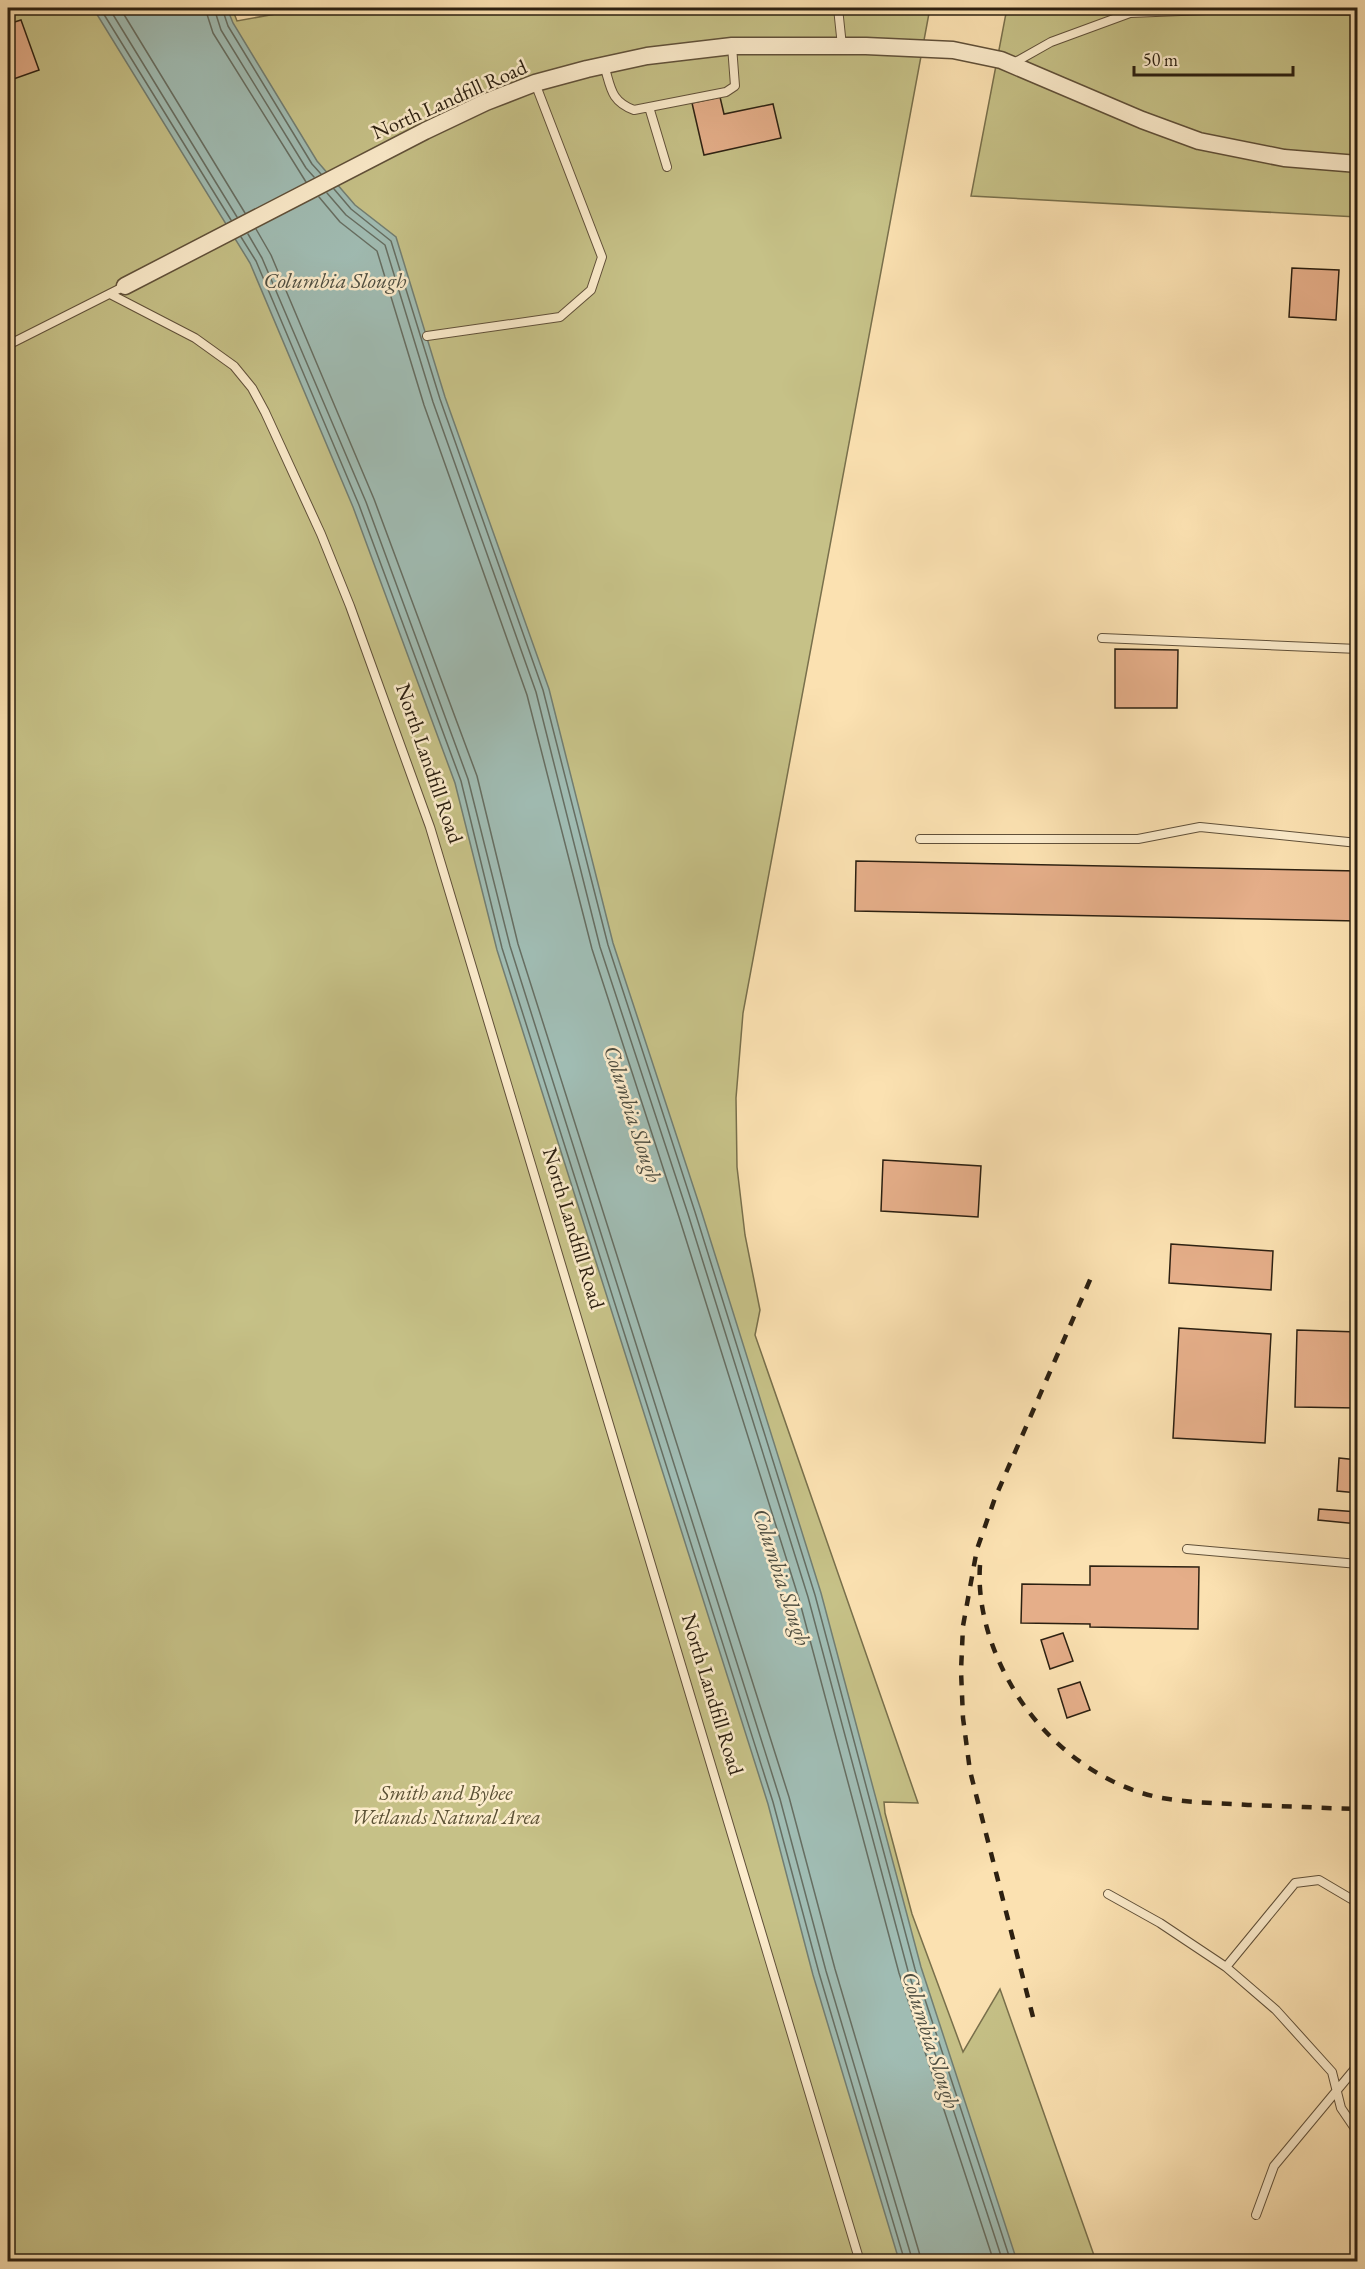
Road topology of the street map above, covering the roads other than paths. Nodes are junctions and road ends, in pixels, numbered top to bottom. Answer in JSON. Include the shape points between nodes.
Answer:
{"nodes":[{"id":1,"x":838,"y":8,"type":"edge"},
{"id":2,"x":1358,"y":12,"type":"edge"},
{"id":3,"x":732,"y":46,"type":"junction"},
{"id":4,"x":842,"y":46,"type":"junction"},
{"id":5,"x":1011,"y":64,"type":"junction"},
{"id":6,"x":604,"y":65,"type":"junction"},
{"id":7,"x":535,"y":83,"type":"junction"},
{"id":8,"x":649,"y":107,"type":"junction"},
{"id":9,"x":1358,"y":164,"type":"edge"},
{"id":10,"x":668,"y":167,"type":"dead end"},
{"id":11,"x":118,"y":290,"type":"junction"},
{"id":12,"x":427,"y":336,"type":"dead end"},
{"id":13,"x":8,"y":345,"type":"edge"},
{"id":14,"x":1102,"y":638,"type":"dead end"},
{"id":15,"x":1358,"y":649,"type":"edge"},
{"id":16,"x":920,"y":839,"type":"dead end"},
{"id":17,"x":1358,"y":843,"type":"edge"},
{"id":18,"x":1187,"y":1549,"type":"dead end"},
{"id":19,"x":1358,"y":1564,"type":"edge"},
{"id":20,"x":1108,"y":1894,"type":"dead end"},
{"id":21,"x":1358,"y":1903,"type":"edge"},
{"id":22,"x":1226,"y":1967,"type":"junction"},
{"id":23,"x":1358,"y":2065,"type":"edge"},
{"id":24,"x":1337,"y":2089,"type":"junction"},
{"id":25,"x":1358,"y":2133,"type":"edge"},
{"id":26,"x":1256,"y":2215,"type":"dead end"},
{"id":27,"x":860,"y":2262,"type":"edge"}],
"edges":[{"from":1,"to":4,"type":"lane"},
{"from":2,"to":5,"type":"lane","via":[[1232,9],[1130,13],[1051,42]]},
{"from":3,"to":4,"type":"street","name":"North Landfill Road"},
{"from":3,"to":6,"type":"street","name":"North Landfill Road"},
{"from":3,"to":8,"type":"lane","via":[[735,86],[726,92]]},
{"from":4,"to":5,"type":"street","name":"North Landfill Road","via":[[953,50]]},
{"from":5,"to":9,"type":"street","name":"North Landfill Road","via":[[1199,141],[1284,158]]},
{"from":6,"to":7,"type":"street","name":"North Landfill Road"},
{"from":6,"to":8,"type":"lane","via":[[614,97],[621,105],[634,110]]},
{"from":7,"to":11,"type":"street","name":"North Landfill Road","via":[[425,131]]},
{"from":7,"to":12,"type":"lane","via":[[602,257],[591,290],[560,317]]},
{"from":8,"to":10,"type":"lane"},
{"from":11,"to":13,"type":"lane","name":"North Landfill Road"},
{"from":11,"to":27,"type":"lane","name":"North Landfill Road","via":[[234,366],[252,388],[321,534],[350,606],[430,827]]},
{"from":14,"to":15,"type":"lane"},
{"from":16,"to":17,"type":"lane","via":[[1138,839],[1200,826]]},
{"from":18,"to":19,"type":"lane"},
{"from":20,"to":22,"type":"lane"},
{"from":21,"to":22,"type":"lane","via":[[1319,1880],[1295,1883]]},
{"from":22,"to":24,"type":"lane","via":[[1276,2010],[1332,2072]]},
{"from":23,"to":24,"type":"lane"},
{"from":24,"to":25,"type":"lane","via":[[1341,2108]]},
{"from":24,"to":26,"type":"lane","via":[[1274,2166]]}]}
